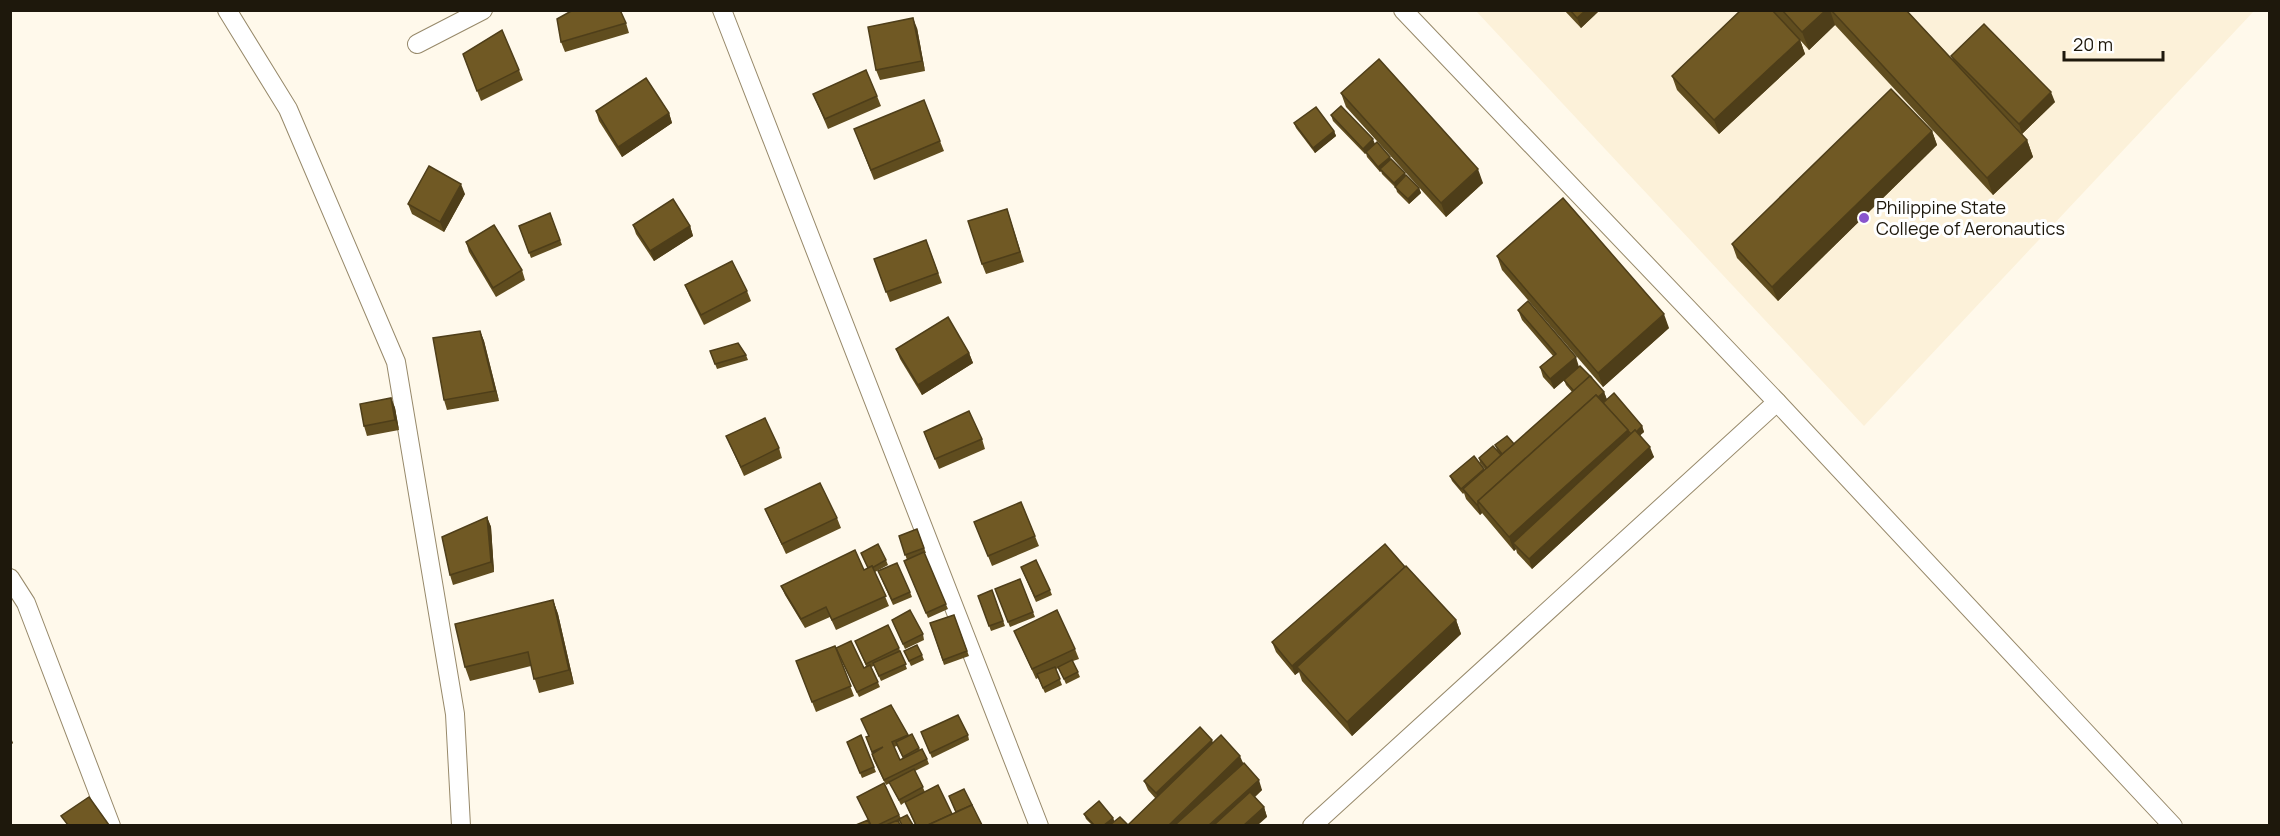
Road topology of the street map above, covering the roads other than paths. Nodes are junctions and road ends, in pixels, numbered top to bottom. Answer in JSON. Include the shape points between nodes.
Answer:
{"nodes":[{"id":1,"x":227,"y":10,"type":"edge"},
{"id":2,"x":483,"y":10,"type":"edge"},
{"id":3,"x":722,"y":10,"type":"edge"},
{"id":4,"x":1402,"y":10,"type":"edge"},
{"id":5,"x":417,"y":44,"type":"dead end"},
{"id":6,"x":1777,"y":402,"type":"junction"},
{"id":7,"x":10,"y":578,"type":"edge"},
{"id":8,"x":111,"y":825,"type":"edge"},
{"id":9,"x":461,"y":825,"type":"edge"},
{"id":10,"x":1039,"y":825,"type":"edge"},
{"id":11,"x":1312,"y":825,"type":"edge"},
{"id":12,"x":2173,"y":825,"type":"edge"}],
"edges":[{"from":1,"to":9,"type":"lane","via":[[288,109],[396,362],[456,714]]},
{"from":2,"to":5,"type":"lane"},
{"from":3,"to":10,"type":"lane"},
{"from":4,"to":6,"type":"lane"},
{"from":6,"to":11,"type":"lane"},
{"from":6,"to":12,"type":"lane"},
{"from":7,"to":8,"type":"lane","via":[[26,603]]}]}
